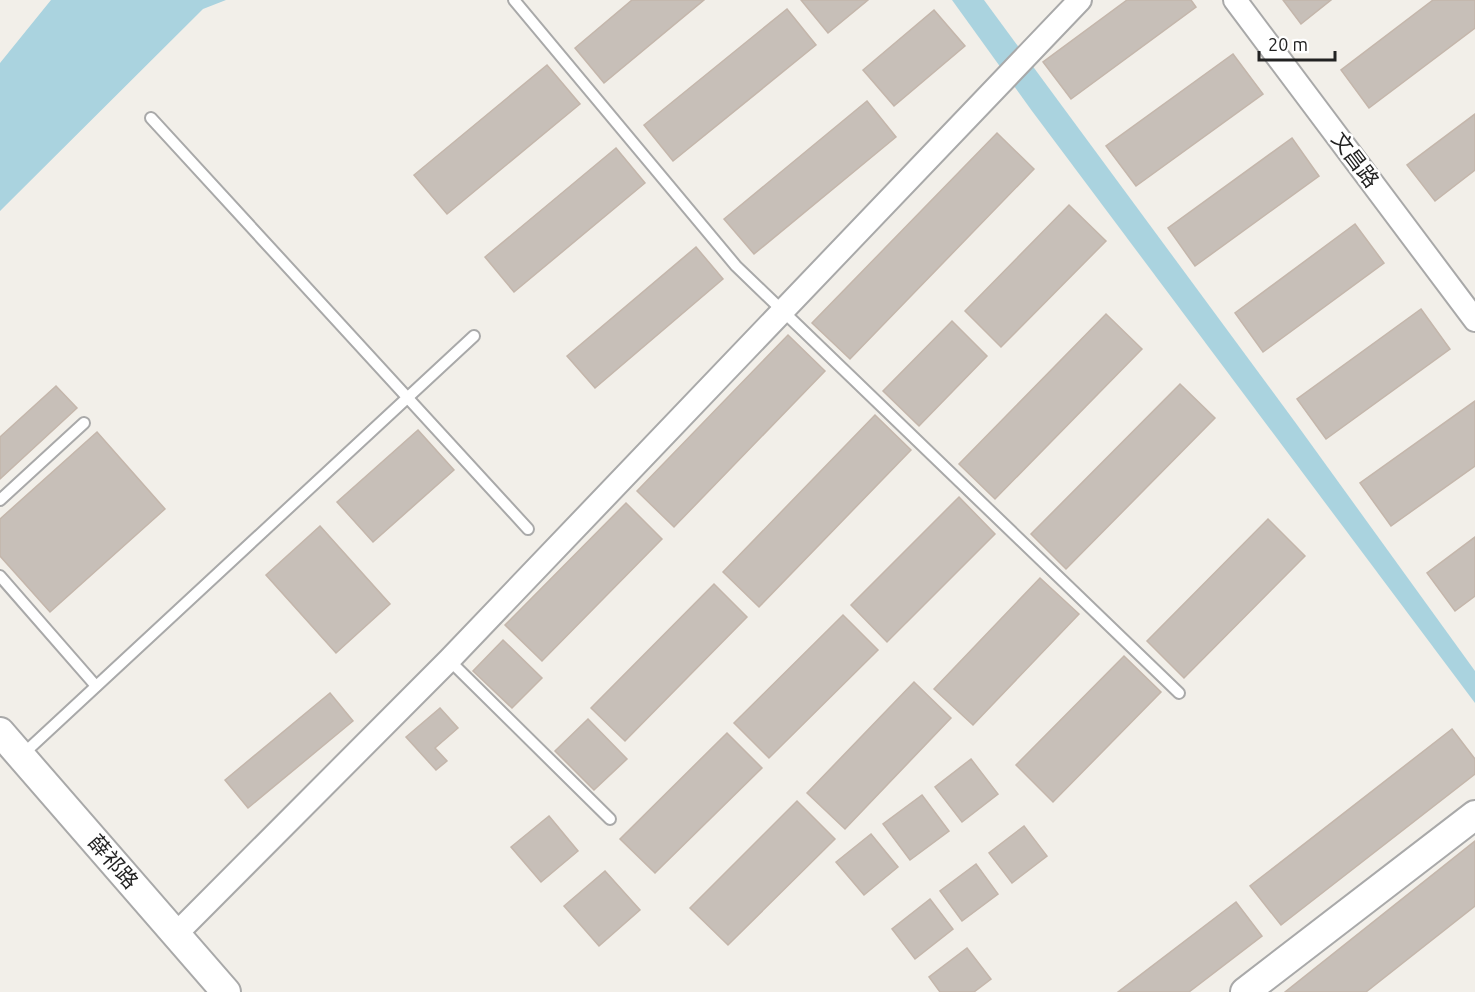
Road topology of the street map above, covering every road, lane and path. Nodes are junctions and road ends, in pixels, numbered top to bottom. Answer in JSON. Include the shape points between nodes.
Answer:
{"nodes":[{"id":1,"x":514,"y":0,"type":"edge"},
{"id":2,"x":1080,"y":0,"type":"edge"},
{"id":3,"x":1235,"y":0,"type":"edge"},
{"id":4,"x":151,"y":118,"type":"dead end"},
{"id":5,"x":783,"y":311,"type":"junction"},
{"id":6,"x":1475,"y":320,"type":"edge"},
{"id":7,"x":474,"y":336,"type":"dead end"},
{"id":8,"x":407,"y":398,"type":"junction"},
{"id":9,"x":84,"y":423,"type":"dead end"},
{"id":10,"x":0,"y":500,"type":"edge"},
{"id":11,"x":528,"y":530,"type":"dead end"},
{"id":12,"x":0,"y":576,"type":"edge"},
{"id":13,"x":449,"y":660,"type":"junction"},
{"id":14,"x":96,"y":686,"type":"junction"},
{"id":15,"x":1179,"y":693,"type":"dead end"},
{"id":16,"x":0,"y":732,"type":"edge"},
{"id":17,"x":21,"y":756,"type":"junction"},
{"id":18,"x":1475,"y":815,"type":"edge"},
{"id":19,"x":610,"y":819,"type":"dead end"},
{"id":20,"x":176,"y":934,"type":"junction"},
{"id":21,"x":226,"y":992,"type":"edge"},
{"id":22,"x":1245,"y":992,"type":"edge"}],
"edges":[{"from":1,"to":5,"type":"lane","via":[[736,266]]},
{"from":2,"to":5,"type":"street"},
{"from":3,"to":6,"type":"street","name":"文昌路"},
{"from":4,"to":8,"type":"lane"},
{"from":5,"to":13,"type":"street"},
{"from":5,"to":15,"type":"lane"},
{"from":7,"to":8,"type":"lane"},
{"from":8,"to":11,"type":"lane"},
{"from":8,"to":14,"type":"lane"},
{"from":9,"to":10,"type":"lane"},
{"from":12,"to":14,"type":"lane"},
{"from":13,"to":19,"type":"lane"},
{"from":13,"to":20,"type":"street"},
{"from":14,"to":17,"type":"lane"},
{"from":16,"to":17,"type":"street","name":"薛祁路"},
{"from":17,"to":20,"type":"street","name":"薛祁路"},
{"from":18,"to":22,"type":"street"},
{"from":20,"to":21,"type":"street","name":"薛祁路"}]}
